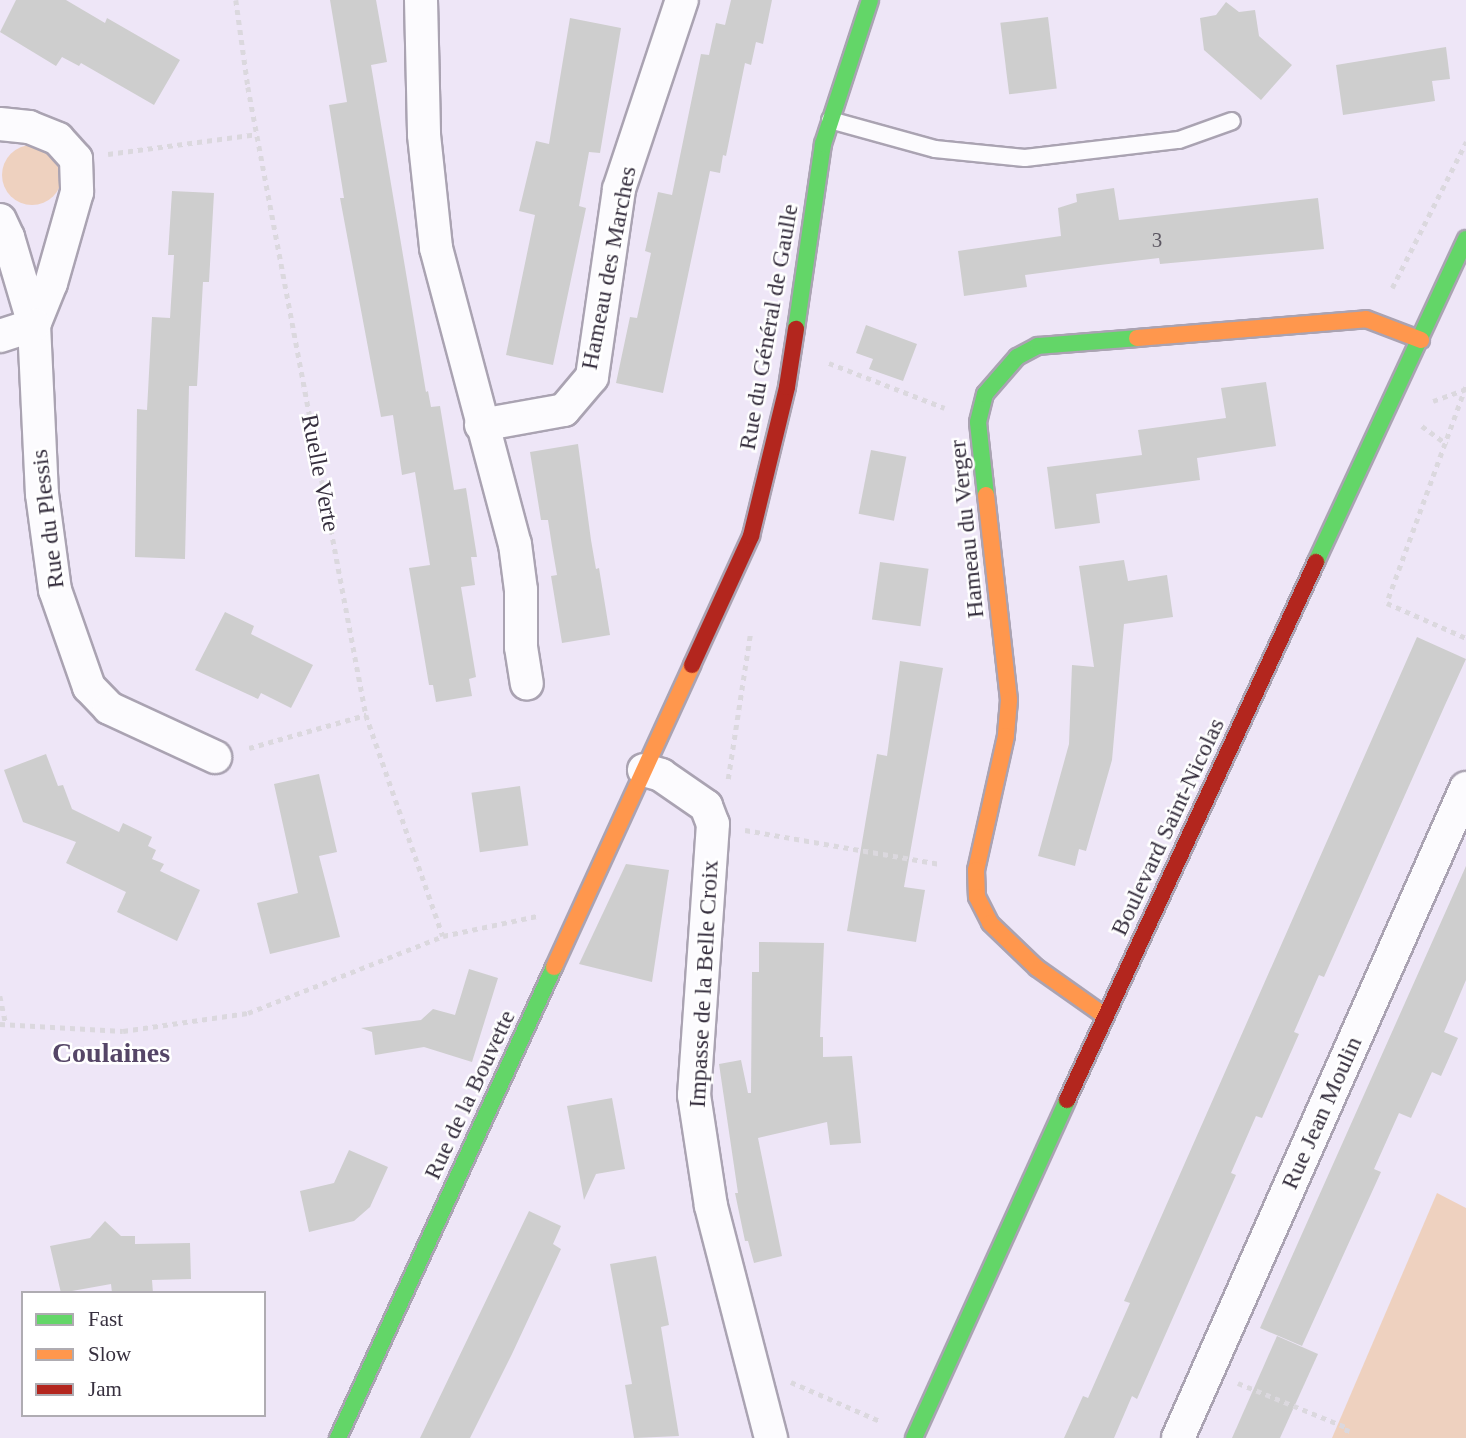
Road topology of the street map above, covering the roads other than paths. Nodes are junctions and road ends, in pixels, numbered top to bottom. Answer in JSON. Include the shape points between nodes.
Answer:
{"nodes":[{"id":1,"x":421,"y":0,"type":"edge"},
{"id":2,"x":682,"y":0,"type":"edge"},
{"id":3,"x":870,"y":0,"type":"edge"},
{"id":4,"x":830,"y":120,"type":"junction"},
{"id":5,"x":1231,"y":121,"type":"dead end"},
{"id":6,"x":0,"y":124,"type":"edge"},
{"id":7,"x":0,"y":220,"type":"edge"},
{"id":8,"x":1466,"y":239,"type":"edge"},
{"id":9,"x":34,"y":325,"type":"junction"},
{"id":10,"x":0,"y":335,"type":"edge"},
{"id":11,"x":1421,"y":340,"type":"junction"},
{"id":12,"x":481,"y":425,"type":"junction"},
{"id":13,"x":527,"y":684,"type":"dead end"},
{"id":14,"x":215,"y":757,"type":"road end"},
{"id":15,"x":643,"y":770,"type":"junction"},
{"id":16,"x":1466,"y":788,"type":"edge"},
{"id":17,"x":1105,"y":1016,"type":"junction"},
{"id":18,"x":915,"y":1437,"type":"edge"},
{"id":19,"x":338,"y":1438,"type":"edge"},
{"id":20,"x":771,"y":1438,"type":"edge"},
{"id":21,"x":1178,"y":1438,"type":"edge"}],
"edges":[{"from":1,"to":12,"type":"street","via":[[424,135],[436,248]]},
{"from":2,"to":12,"type":"street","name":"Hameau des Marches","via":[[619,189],[592,377],[564,410]]},
{"from":3,"to":4,"type":"street","name":"Rue du Général de Gaulle"},
{"from":4,"to":5,"type":"lane","via":[[936,149],[1025,158],[1180,141]]},
{"from":4,"to":15,"type":"street","name":"Rue du Général de Gaulle","via":[[787,387],[751,536]]},
{"from":6,"to":9,"type":"street","name":"Rue du Plessis","via":[[29,127],[58,139],[76,159],[77,192]]},
{"from":7,"to":9,"type":"street","name":"Rue du Plessis"},
{"from":8,"to":11,"type":"street","name":"Boulevard Saint-Nicolas"},
{"from":9,"to":10,"type":"street"},
{"from":9,"to":14,"type":"street","name":"Rue du Plessis","via":[[41,494],[55,590],[89,687],[109,708]]},
{"from":11,"to":17,"type":"street","name":"Boulevard Saint-Nicolas"},
{"from":11,"to":17,"type":"street","name":"Hameau du Verger","via":[[1366,319],[1038,346],[1017,358],[985,394],[978,422],[1009,699],[1006,736],[976,870],[977,897],[990,923],[1037,968]]},
{"from":12,"to":13,"type":"street","via":[[514,544]]},
{"from":15,"to":19,"type":"street","name":"Rue de la Bouvette"},
{"from":15,"to":20,"type":"street","name":"Impasse de la Belle Croix","via":[[661,775],[706,806],[713,824],[694,1095],[711,1206]]},
{"from":16,"to":21,"type":"street","name":"Rue Jean Moulin"},
{"from":17,"to":18,"type":"street","name":"Boulevard Saint-Nicolas"}]}
